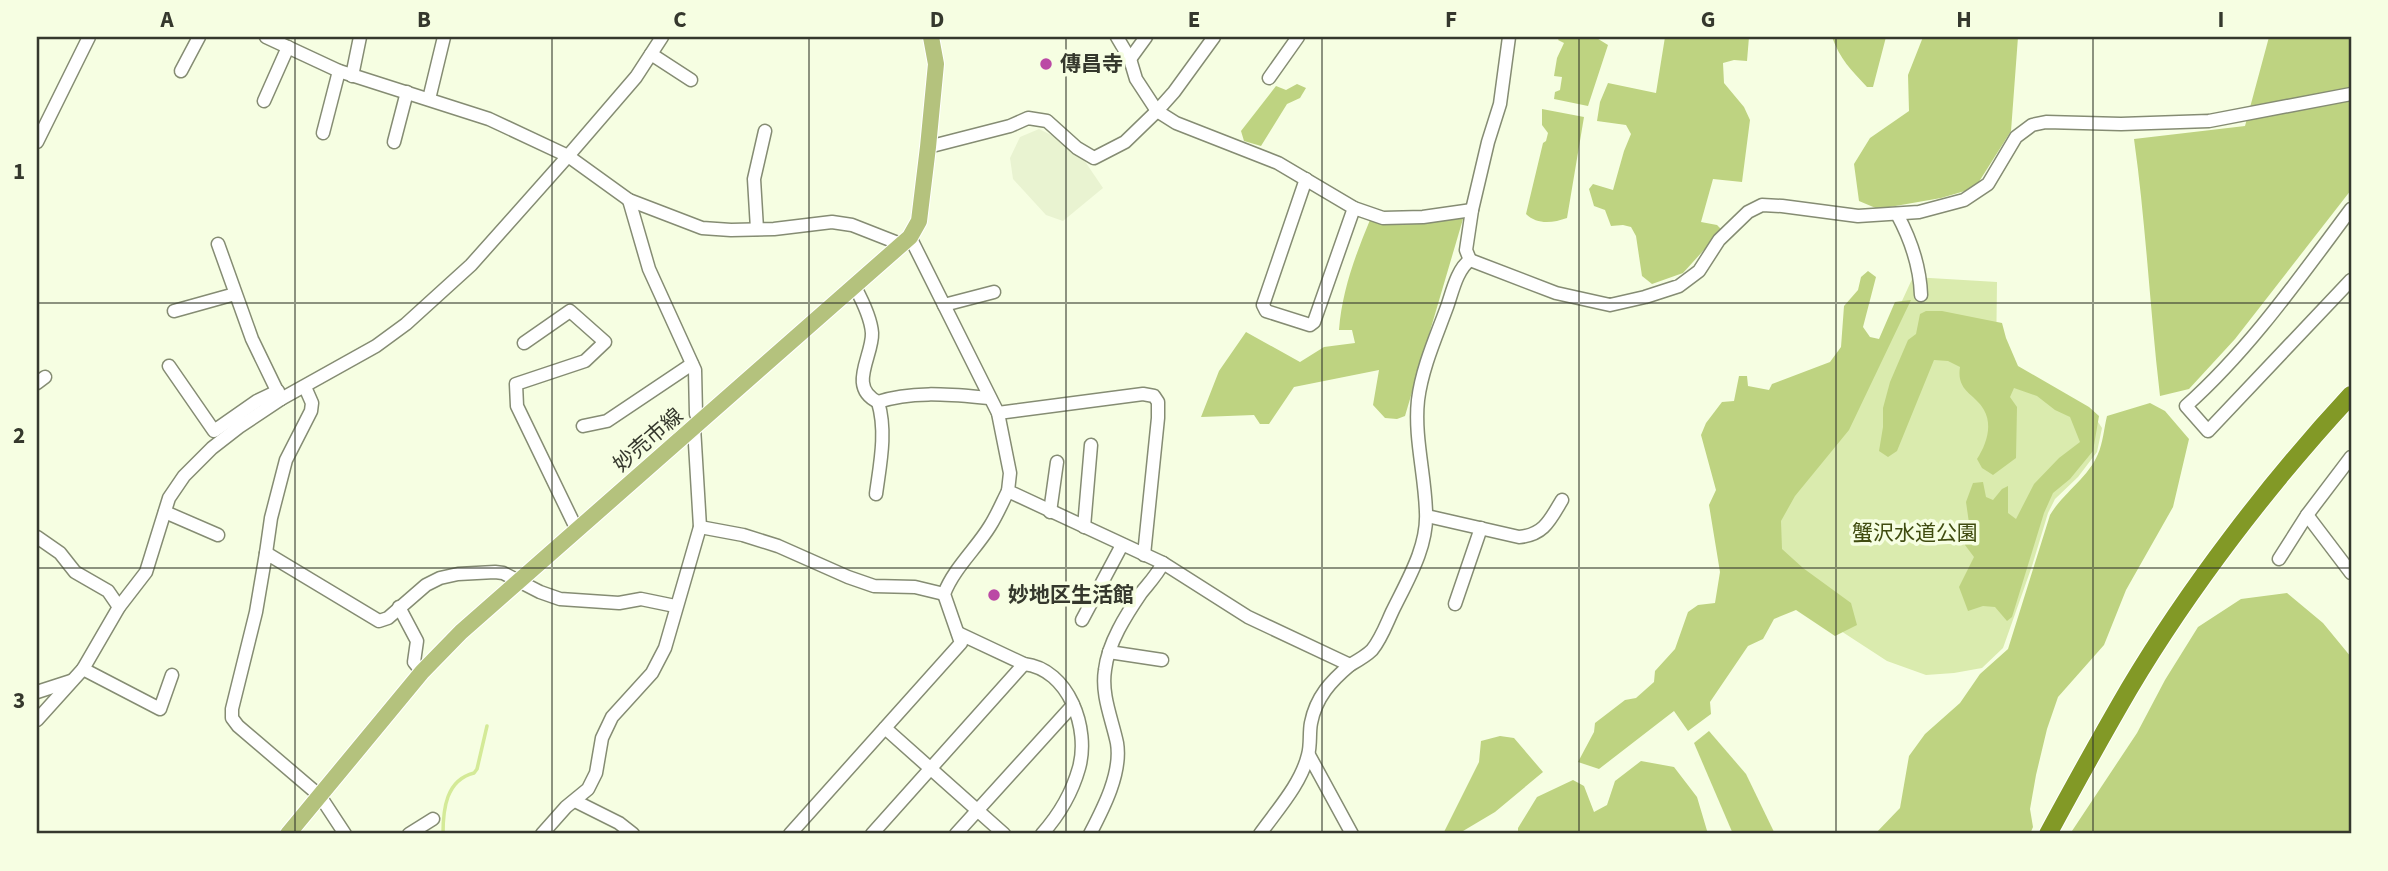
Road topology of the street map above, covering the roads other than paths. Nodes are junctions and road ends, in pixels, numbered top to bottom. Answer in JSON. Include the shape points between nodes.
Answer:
{"nodes":[{"id":1,"x":89,"y":37,"type":"edge"},
{"id":2,"x":199,"y":37,"type":"edge"},
{"id":3,"x":360,"y":37,"type":"edge"},
{"id":4,"x":444,"y":37,"type":"edge"},
{"id":5,"x":662,"y":37,"type":"edge"},
{"id":6,"x":932,"y":37,"type":"edge"},
{"id":7,"x":1117,"y":37,"type":"edge"},
{"id":8,"x":1146,"y":37,"type":"edge"},
{"id":9,"x":1214,"y":37,"type":"edge"},
{"id":10,"x":1298,"y":37,"type":"edge"},
{"id":11,"x":1509,"y":37,"type":"edge"},
{"id":12,"x":277,"y":41,"type":"edge"},
{"id":13,"x":651,"y":54,"type":"junction"},
{"id":14,"x":1129,"y":59,"type":"junction"},
{"id":15,"x":181,"y":71,"type":"dead end"},
{"id":16,"x":339,"y":71,"type":"junction"},
{"id":17,"x":352,"y":76,"type":"junction"},
{"id":18,"x":1269,"y":78,"type":"dead end"},
{"id":19,"x":691,"y":80,"type":"dead end"},
{"id":20,"x":407,"y":92,"type":"junction"},
{"id":21,"x":2351,"y":94,"type":"edge"},
{"id":22,"x":429,"y":99,"type":"junction"},
{"id":23,"x":264,"y":101,"type":"dead end"},
{"id":24,"x":1157,"y":111,"type":"junction"},
{"id":25,"x":765,"y":131,"type":"dead end"},
{"id":26,"x":323,"y":133,"type":"dead end"},
{"id":27,"x":37,"y":142,"type":"edge"},
{"id":28,"x":394,"y":142,"type":"dead end"},
{"id":29,"x":928,"y":147,"type":"junction"},
{"id":30,"x":568,"y":156,"type":"junction"},
{"id":31,"x":1306,"y":179,"type":"junction"},
{"id":32,"x":629,"y":200,"type":"junction"},
{"id":33,"x":1353,"y":208,"type":"junction"},
{"id":34,"x":2351,"y":209,"type":"edge"},
{"id":35,"x":1472,"y":210,"type":"junction"},
{"id":36,"x":1897,"y":214,"type":"junction"},
{"id":37,"x":757,"y":229,"type":"junction"},
{"id":38,"x":906,"y":241,"type":"junction"},
{"id":39,"x":218,"y":244,"type":"dead end"},
{"id":40,"x":1470,"y":260,"type":"junction"},
{"id":41,"x":2351,"y":280,"type":"edge"},
{"id":42,"x":855,"y":287,"type":"junction"},
{"id":43,"x":994,"y":292,"type":"dead end"},
{"id":44,"x":235,"y":294,"type":"junction"},
{"id":45,"x":1921,"y":295,"type":"dead end"},
{"id":46,"x":944,"y":305,"type":"junction"},
{"id":47,"x":174,"y":311,"type":"dead end"},
{"id":48,"x":524,"y":343,"type":"dead end"},
{"id":49,"x":692,"y":364,"type":"junction"},
{"id":50,"x":169,"y":366,"type":"dead end"},
{"id":51,"x":305,"y":387,"type":"junction"},
{"id":52,"x":279,"y":395,"type":"junction"},
{"id":53,"x":2351,"y":395,"type":"edge"},
{"id":54,"x":990,"y":398,"type":"junction"},
{"id":55,"x":878,"y":402,"type":"junction"},
{"id":56,"x":998,"y":413,"type":"junction"},
{"id":57,"x":698,"y":424,"type":"junction"},
{"id":58,"x":583,"y":426,"type":"dead end"},
{"id":59,"x":1091,"y":445,"type":"dead end"},
{"id":60,"x":2351,"y":457,"type":"edge"},
{"id":61,"x":1057,"y":462,"type":"dead end"},
{"id":62,"x":1008,"y":491,"type":"junction"},
{"id":63,"x":876,"y":494,"type":"dead end"},
{"id":64,"x":1562,"y":500,"type":"dead end"},
{"id":65,"x":165,"y":512,"type":"junction"},
{"id":66,"x":1050,"y":512,"type":"junction"},
{"id":67,"x":2307,"y":515,"type":"junction"},
{"id":68,"x":1427,"y":516,"type":"junction"},
{"id":69,"x":700,"y":527,"type":"junction"},
{"id":70,"x":1084,"y":527,"type":"junction"},
{"id":71,"x":1481,"y":528,"type":"junction"},
{"id":72,"x":577,"y":530,"type":"junction"},
{"id":73,"x":218,"y":535,"type":"dead end"},
{"id":74,"x":37,"y":537,"type":"edge"},
{"id":75,"x":1122,"y":545,"type":"junction"},
{"id":76,"x":266,"y":553,"type":"junction"},
{"id":77,"x":1144,"y":555,"type":"junction"},
{"id":78,"x":2279,"y":559,"type":"dead end"},
{"id":79,"x":1163,"y":563,"type":"junction"},
{"id":80,"x":2351,"y":573,"type":"edge"},
{"id":81,"x":518,"y":582,"type":"junction"},
{"id":82,"x":944,"y":594,"type":"junction"},
{"id":83,"x":1455,"y":604,"type":"dead end"},
{"id":84,"x":675,"y":606,"type":"junction"},
{"id":85,"x":119,"y":607,"type":"junction"},
{"id":86,"x":399,"y":607,"type":"junction"},
{"id":87,"x":1082,"y":620,"type":"dead end"},
{"id":88,"x":958,"y":633,"type":"junction"},
{"id":89,"x":1109,"y":652,"type":"junction"},
{"id":90,"x":1162,"y":660,"type":"dead end"},
{"id":91,"x":1024,"y":664,"type":"junction"},
{"id":92,"x":1350,"y":665,"type":"junction"},
{"id":93,"x":83,"y":669,"type":"junction"},
{"id":94,"x":422,"y":672,"type":"junction"},
{"id":95,"x":172,"y":675,"type":"dead end"},
{"id":96,"x":75,"y":680,"type":"junction"},
{"id":97,"x":37,"y":692,"type":"edge"},
{"id":98,"x":1073,"y":705,"type":"junction"},
{"id":99,"x":37,"y":720,"type":"edge"},
{"id":100,"x":885,"y":728,"type":"junction"},
{"id":101,"x":1308,"y":755,"type":"junction"},
{"id":102,"x":930,"y":769,"type":"junction"},
{"id":103,"x":320,"y":796,"type":"junction"},
{"id":104,"x":575,"y":800,"type":"junction"},
{"id":105,"x":977,"y":810,"type":"junction"},
{"id":106,"x":433,"y":820,"type":"dead end"},
{"id":107,"x":796,"y":832,"type":"edge"},
{"id":108,"x":2049,"y":833,"type":"edge"},
{"id":109,"x":288,"y":834,"type":"edge"},
{"id":110,"x":345,"y":834,"type":"edge"},
{"id":111,"x":409,"y":834,"type":"edge"},
{"id":112,"x":542,"y":834,"type":"edge"},
{"id":113,"x":633,"y":834,"type":"edge"},
{"id":114,"x":872,"y":834,"type":"edge"},
{"id":115,"x":956,"y":834,"type":"edge"},
{"id":116,"x":1003,"y":834,"type":"edge"},
{"id":117,"x":1042,"y":834,"type":"edge"},
{"id":118,"x":1090,"y":834,"type":"edge"},
{"id":119,"x":1260,"y":834,"type":"edge"},
{"id":120,"x":1352,"y":834,"type":"edge"}],
"edges":[{"from":1,"to":27,"type":"street"},
{"from":2,"to":15,"type":"street"},
{"from":3,"to":17,"type":"street"},
{"from":4,"to":22,"type":"street"},
{"from":5,"to":13,"type":"street"},
{"from":6,"to":29,"type":"main road","via":[[936,64]]},
{"from":7,"to":14,"type":"street"},
{"from":8,"to":14,"type":"street"},
{"from":9,"to":24,"type":"street"},
{"from":10,"to":18,"type":"street"},
{"from":11,"to":35,"type":"street","via":[[1500,104]]},
{"from":12,"to":16,"type":"street"},
{"from":12,"to":23,"type":"street"},
{"from":13,"to":19,"type":"street"},
{"from":13,"to":30,"type":"street"},
{"from":14,"to":24,"type":"street"},
{"from":16,"to":17,"type":"street"},
{"from":16,"to":26,"type":"street"},
{"from":17,"to":20,"type":"street"},
{"from":20,"to":22,"type":"street"},
{"from":20,"to":28,"type":"street"},
{"from":21,"to":36,"type":"street","via":[[2210,121],[2032,125],[2016,137],[1989,184],[1978,192],[1964,200]]},
{"from":22,"to":30,"type":"street","via":[[489,119]]},
{"from":24,"to":29,"type":"street","via":[[1125,142],[1094,158],[1047,121],[1028,118],[1010,127]]},
{"from":24,"to":31,"type":"street"},
{"from":25,"to":37,"type":"street","via":[[754,179]]},
{"from":29,"to":38,"type":"main road","via":[[919,220]]},
{"from":30,"to":32,"type":"street"},
{"from":30,"to":51,"type":"street","via":[[471,265],[406,324]]},
{"from":31,"to":33,"type":"street"},
{"from":31,"to":33,"type":"street","via":[[1264,304],[1266,311],[1310,325],[1314,322]]},
{"from":32,"to":37,"type":"street","via":[[702,228]]},
{"from":32,"to":49,"type":"street","via":[[649,269]]},
{"from":33,"to":35,"type":"street","via":[[1383,218]]},
{"from":34,"to":41,"type":"street","via":[[2240,353],[2186,406],[2208,431]]},
{"from":35,"to":40,"type":"street","via":[[1466,250]]},
{"from":36,"to":40,"type":"street","via":[[1858,216],[1762,205],[1719,240],[1699,271],[1679,286],[1610,305],[1556,293]]},
{"from":36,"to":45,"type":"street","via":[[1907,231]]},
{"from":37,"to":38,"type":"street","via":[[832,222]]},
{"from":38,"to":42,"type":"main road","name":"妙売市線"},
{"from":38,"to":46,"type":"street"},
{"from":39,"to":44,"type":"street"},
{"from":40,"to":68,"type":"street","via":[[1464,264],[1450,299],[1419,398],[1417,427]]},
{"from":42,"to":55,"type":"street","via":[[872,333],[863,386],[869,398]]},
{"from":42,"to":57,"type":"main road","name":"妙売市線"},
{"from":43,"to":46,"type":"street"},
{"from":44,"to":47,"type":"street"},
{"from":44,"to":52,"type":"street"},
{"from":46,"to":54,"type":"street"},
{"from":48,"to":72,"type":"street","via":[[570,311],[605,342],[585,361],[516,384],[517,407]]},
{"from":49,"to":57,"type":"street"},
{"from":49,"to":58,"type":"street","via":[[607,421]]},
{"from":50,"to":52,"type":"street","via":[[214,431],[257,401]]},
{"from":51,"to":52,"type":"street"},
{"from":51,"to":76,"type":"street","via":[[312,411],[286,460]]},
{"from":52,"to":65,"type":"street","via":[[184,476]]},
{"from":53,"to":108,"type":"highway","via":[[2275,485],[2186,603],[2130,687]]},
{"from":54,"to":55,"type":"street","via":[[942,393]]},
{"from":54,"to":56,"type":"street"},
{"from":55,"to":63,"type":"street","via":[[883,430]]},
{"from":56,"to":62,"type":"street","via":[[1010,473]]},
{"from":56,"to":77,"type":"street","via":[[1154,396],[1158,418]]},
{"from":57,"to":69,"type":"street"},
{"from":57,"to":72,"type":"main road","name":"妙売市線"},
{"from":59,"to":70,"type":"street"},
{"from":60,"to":67,"type":"street"},
{"from":61,"to":66,"type":"street"},
{"from":62,"to":66,"type":"street"},
{"from":62,"to":82,"type":"street"},
{"from":64,"to":71,"type":"street","via":[[1534,536]]},
{"from":65,"to":73,"type":"street"},
{"from":65,"to":85,"type":"street","via":[[146,572]]},
{"from":66,"to":70,"type":"street"},
{"from":67,"to":78,"type":"street"},
{"from":67,"to":80,"type":"street"},
{"from":68,"to":71,"type":"street"},
{"from":68,"to":92,"type":"street","via":[[1422,546],[1380,637],[1371,651]]},
{"from":69,"to":82,"type":"street","via":[[778,546],[874,586],[915,587]]},
{"from":69,"to":84,"type":"street"},
{"from":70,"to":75,"type":"street"},
{"from":71,"to":83,"type":"street"},
{"from":72,"to":81,"type":"main road","name":"妙売市線"},
{"from":74,"to":85,"type":"street","via":[[60,553],[75,572],[108,592]]},
{"from":75,"to":77,"type":"street"},
{"from":75,"to":87,"type":"street"},
{"from":76,"to":86,"type":"street","via":[[379,621]]},
{"from":76,"to":103,"type":"street","via":[[232,718]]},
{"from":77,"to":79,"type":"street"},
{"from":79,"to":89,"type":"street","via":[[1134,604]]},
{"from":79,"to":92,"type":"street","via":[[1248,617]]},
{"from":81,"to":84,"type":"street","via":[[560,599],[619,603],[641,598]]},
{"from":81,"to":86,"type":"street","via":[[503,573],[458,574],[426,585]]},
{"from":81,"to":94,"type":"main road","name":"妙売市線"},
{"from":82,"to":88,"type":"street"},
{"from":84,"to":104,"type":"street","via":[[665,648],[652,673],[612,717],[602,738],[596,773],[588,789]]},
{"from":85,"to":93,"type":"street"},
{"from":86,"to":94,"type":"street","via":[[417,641],[414,662]]},
{"from":88,"to":91,"type":"street"},
{"from":88,"to":100,"type":"street","via":[[961,643]]},
{"from":89,"to":90,"type":"street"},
{"from":89,"to":118,"type":"street","via":[[1103,693],[1118,748],[1114,780]]},
{"from":91,"to":98,"type":"street","via":[[1055,677]]},
{"from":91,"to":102,"type":"street"},
{"from":92,"to":101,"type":"street","via":[[1319,699]]},
{"from":93,"to":95,"type":"street","via":[[160,709]]},
{"from":93,"to":96,"type":"street"},
{"from":94,"to":103,"type":"main road","name":"妙売市線"},
{"from":96,"to":97,"type":"street"},
{"from":96,"to":99,"type":"street"},
{"from":98,"to":105,"type":"street"},
{"from":98,"to":117,"type":"street","via":[[1082,748],[1079,769],[1059,814]]},
{"from":100,"to":102,"type":"street"},
{"from":100,"to":107,"type":"street"},
{"from":101,"to":119,"type":"street","via":[[1295,784]]},
{"from":101,"to":120,"type":"street"},
{"from":102,"to":105,"type":"street"},
{"from":102,"to":114,"type":"street"},
{"from":103,"to":109,"type":"main road","name":"妙売市線"},
{"from":103,"to":110,"type":"street"},
{"from":104,"to":112,"type":"street"},
{"from":104,"to":113,"type":"street"},
{"from":105,"to":115,"type":"street"},
{"from":105,"to":116,"type":"street"},
{"from":106,"to":111,"type":"street"}]}
